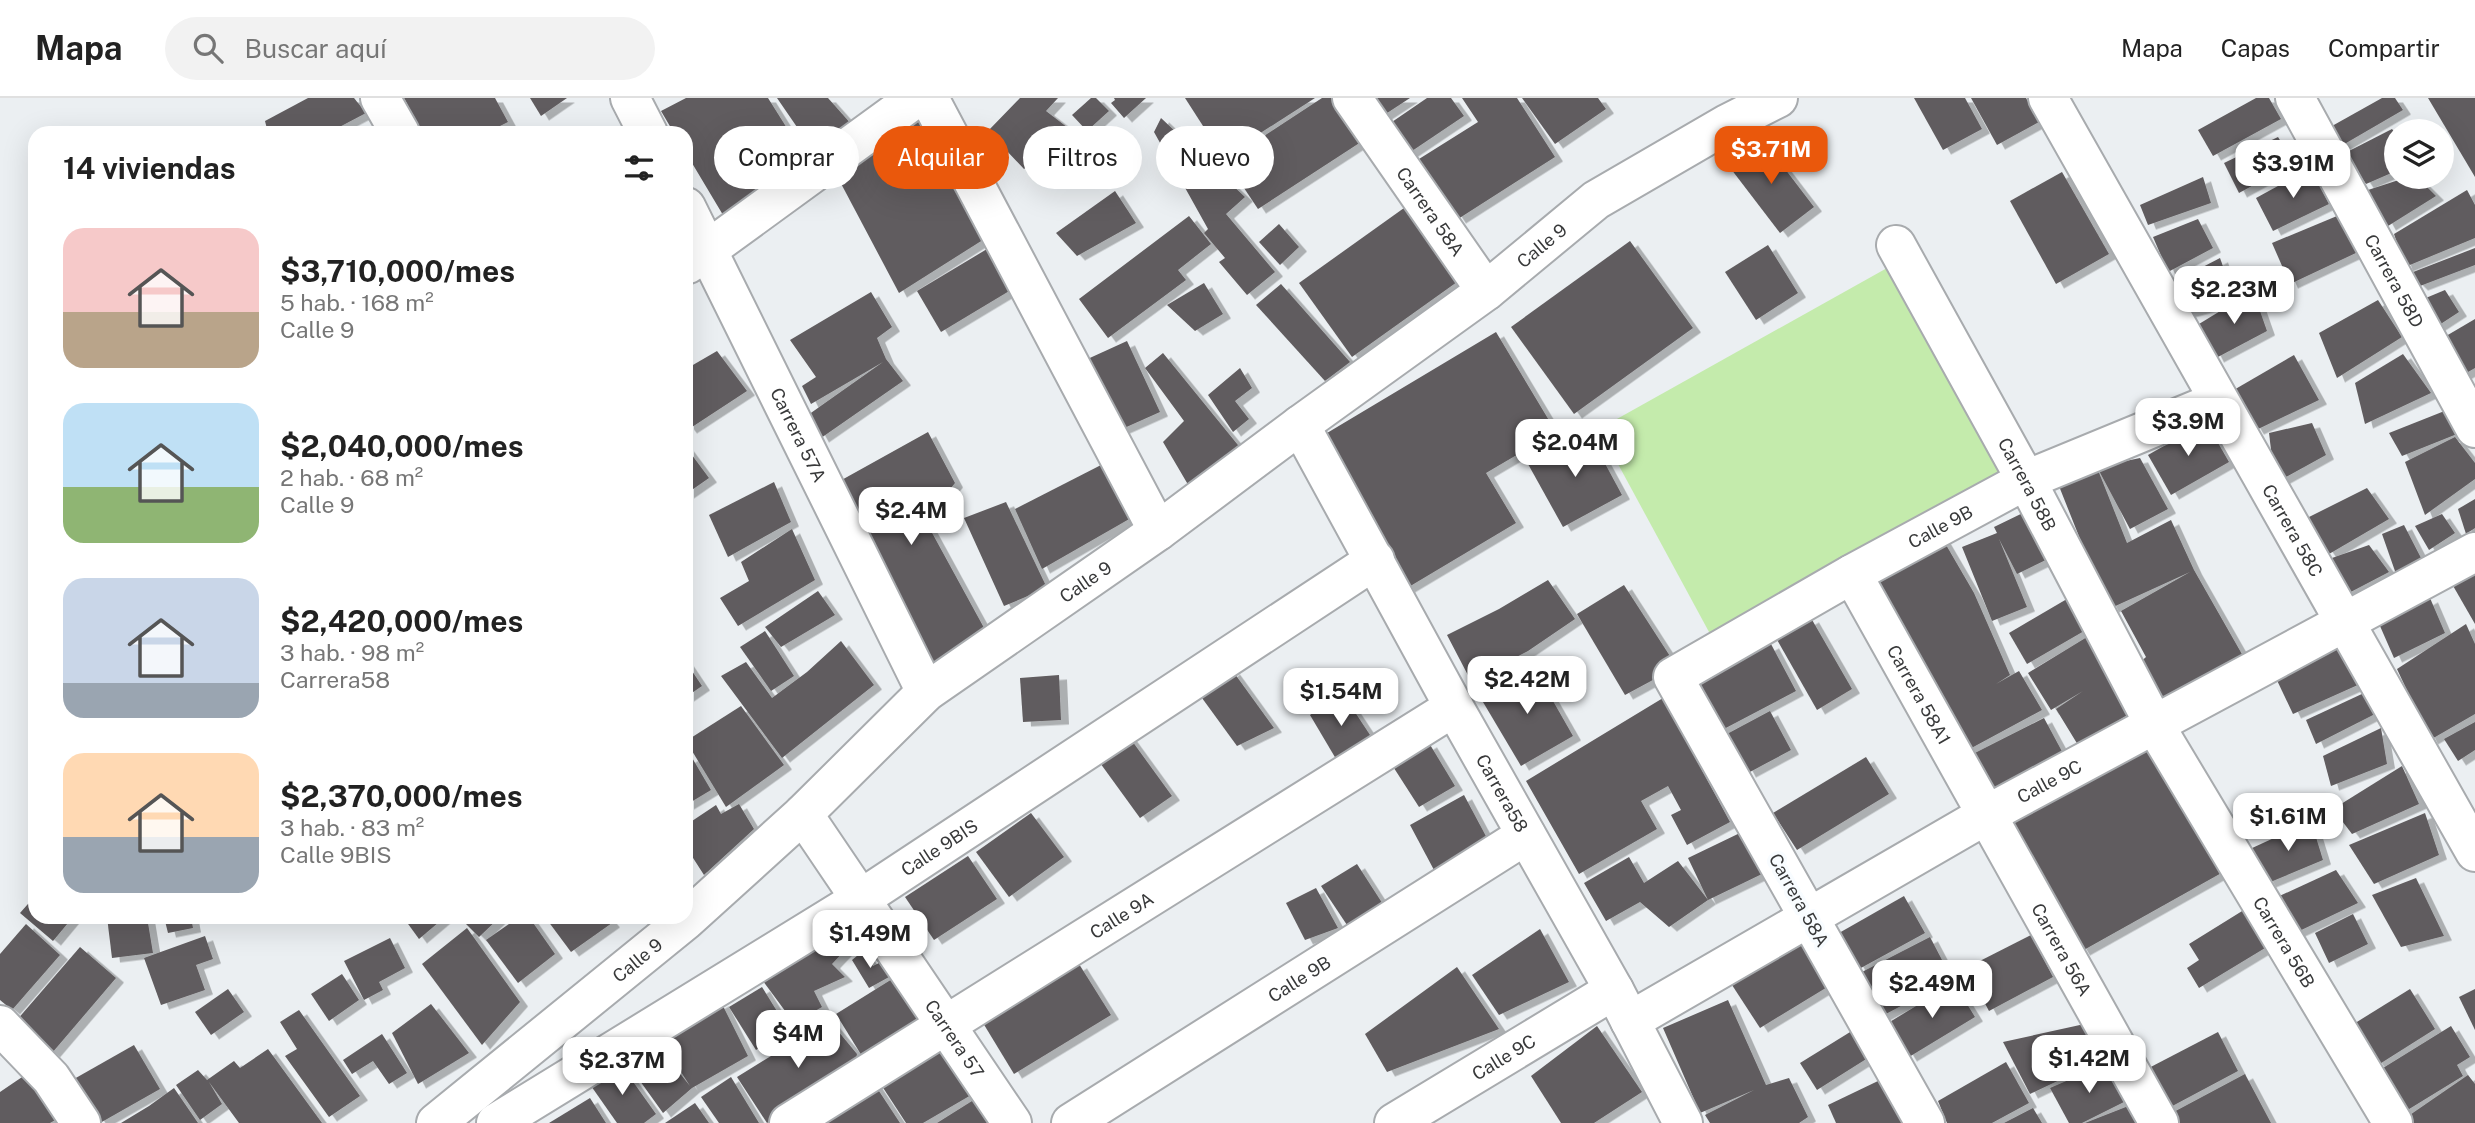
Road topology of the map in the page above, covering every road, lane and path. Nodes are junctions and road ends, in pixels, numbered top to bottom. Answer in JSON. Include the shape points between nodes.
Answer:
{"nodes":[{"id":1,"x":380,"y":98,"type":"edge"},
{"id":2,"x":630,"y":98,"type":"edge"},
{"id":3,"x":916,"y":98,"type":"edge"},
{"id":4,"x":929,"y":98,"type":"edge"},
{"id":5,"x":1352,"y":98,"type":"edge"},
{"id":6,"x":1778,"y":98,"type":"edge"},
{"id":7,"x":2048,"y":98,"type":"edge"},
{"id":8,"x":2295,"y":98,"type":"edge"},
{"id":9,"x":396,"y":126,"type":"edge"},
{"id":10,"x":644,"y":126,"type":"edge"},
{"id":11,"x":693,"y":239,"type":"edge"},
{"id":12,"x":1896,"y":246,"type":"dead end"},
{"id":13,"x":697,"y":258,"type":"edge"},
{"id":14,"x":1486,"y":291,"type":"junction"},
{"id":15,"x":2218,"y":401,"type":"junction"},
{"id":16,"x":1300,"y":425,"type":"junction"},
{"id":17,"x":2475,"y":428,"type":"edge"},
{"id":18,"x":2026,"y":480,"type":"junction"},
{"id":19,"x":1158,"y":531,"type":"junction"},
{"id":20,"x":2475,"y":552,"type":"edge"},
{"id":21,"x":1375,"y":560,"type":"junction"},
{"id":22,"x":1852,"y":574,"type":"junction"},
{"id":23,"x":2345,"y":620,"type":"junction"},
{"id":24,"x":1673,"y":677,"type":"joint"},
{"id":25,"x":926,"y":692,"type":"junction"},
{"id":26,"x":1454,"y":707,"type":"junction"},
{"id":27,"x":2154,"y":724,"type":"junction"},
{"id":28,"x":803,"y":814,"type":"junction"},
{"id":29,"x":1986,"y":815,"type":"junction"},
{"id":30,"x":1526,"y":835,"type":"junction"},
{"id":31,"x":2475,"y":852,"type":"edge"},
{"id":32,"x":859,"y":900,"type":"junction"},
{"id":33,"x":693,"y":911,"type":"edge"},
{"id":34,"x":1808,"y":916,"type":"junction"},
{"id":35,"x":678,"y":924,"type":"edge"},
{"id":36,"x":1622,"y":1006,"type":"junction"},
{"id":37,"x":945,"y":1024,"type":"junction"},
{"id":38,"x":8,"y":1046,"type":"edge"},
{"id":39,"x":81,"y":1123,"type":"edge"},
{"id":40,"x":436,"y":1123,"type":"edge"},
{"id":41,"x":496,"y":1123,"type":"edge"},
{"id":42,"x":789,"y":1123,"type":"edge"},
{"id":43,"x":1012,"y":1123,"type":"edge"},
{"id":44,"x":1071,"y":1123,"type":"edge"},
{"id":45,"x":1394,"y":1123,"type":"edge"},
{"id":46,"x":1683,"y":1123,"type":"edge"},
{"id":47,"x":1925,"y":1123,"type":"edge"},
{"id":48,"x":2160,"y":1123,"type":"edge"},
{"id":49,"x":2393,"y":1123,"type":"edge"}],
"edges":[{"from":1,"to":9,"type":"street"},
{"from":2,"to":10,"type":"street"},
{"from":3,"to":13,"type":"street"},
{"from":4,"to":19,"type":"street"},
{"from":5,"to":14,"type":"street","name":"Carrera 58A"},
{"from":6,"to":14,"type":"street","name":"Calle 9","via":[[1596,200]]},
{"from":7,"to":15,"type":"street","name":"Carrera 58C"},
{"from":8,"to":17,"type":"street","name":"Carrera 58D"},
{"from":11,"to":13,"type":"street","name":"Carrera 57A"},
{"from":12,"to":18,"type":"street","name":"Carrera 58B"},
{"from":13,"to":25,"type":"street","name":"Carrera 57A"},
{"from":14,"to":16,"type":"street","name":"Calle 9"},
{"from":15,"to":18,"type":"street","name":"Calle 9B"},
{"from":15,"to":23,"type":"street","name":"Carrera 58C"},
{"from":16,"to":19,"type":"street","name":"Calle 9"},
{"from":16,"to":21,"type":"street","name":"Carrera58"},
{"from":18,"to":22,"type":"street","name":"Calle 9B"},
{"from":18,"to":27,"type":"street","name":"Carrera 58B"},
{"from":19,"to":25,"type":"street","name":"Calle 9"},
{"from":20,"to":23,"type":"street","name":"Calle 9C"},
{"from":21,"to":26,"type":"street","name":"Carrera58"},
{"from":21,"to":32,"type":"street","name":"Calle 9BIS"},
{"from":22,"to":24,"type":"street","name":"Calle 9B"},
{"from":22,"to":29,"type":"street","name":"Carrera 58A1"},
{"from":23,"to":27,"type":"street","name":"Calle 9C"},
{"from":23,"to":31,"type":"street","name":"Carrera 58C"},
{"from":24,"to":34,"type":"street","name":"Carrera 58A"},
{"from":25,"to":28,"type":"street","name":"Calle 9"},
{"from":26,"to":30,"type":"street","name":"Carrera58"},
{"from":26,"to":37,"type":"street","name":"Calle 9A"},
{"from":27,"to":29,"type":"street","name":"Calle 9C"},
{"from":27,"to":49,"type":"street","name":"Carrera 56B"},
{"from":28,"to":32,"type":"street","name":"Carrera 57"},
{"from":28,"to":33,"type":"street","name":"Calle 9"},
{"from":29,"to":34,"type":"street","name":"Calle 9C"},
{"from":29,"to":48,"type":"street","name":"Carrera 56A"},
{"from":30,"to":36,"type":"street","name":"Carrera58"},
{"from":30,"to":44,"type":"street","name":"Calle 9B"},
{"from":32,"to":37,"type":"street","name":"Carrera 57"},
{"from":32,"to":41,"type":"street","name":"Calle 9BIS"},
{"from":34,"to":36,"type":"street","name":"Calle 9C"},
{"from":34,"to":47,"type":"street","name":"Carrera 58A"},
{"from":35,"to":40,"type":"street","name":"Calle 9"},
{"from":36,"to":45,"type":"street","name":"Calle 9C"},
{"from":36,"to":46,"type":"street","name":"Carrera58"},
{"from":37,"to":42,"type":"street","name":"Calle 9A"},
{"from":37,"to":43,"type":"street","name":"Carrera 57"},
{"from":38,"to":39,"type":"street","via":[[51,1077]]}]}
